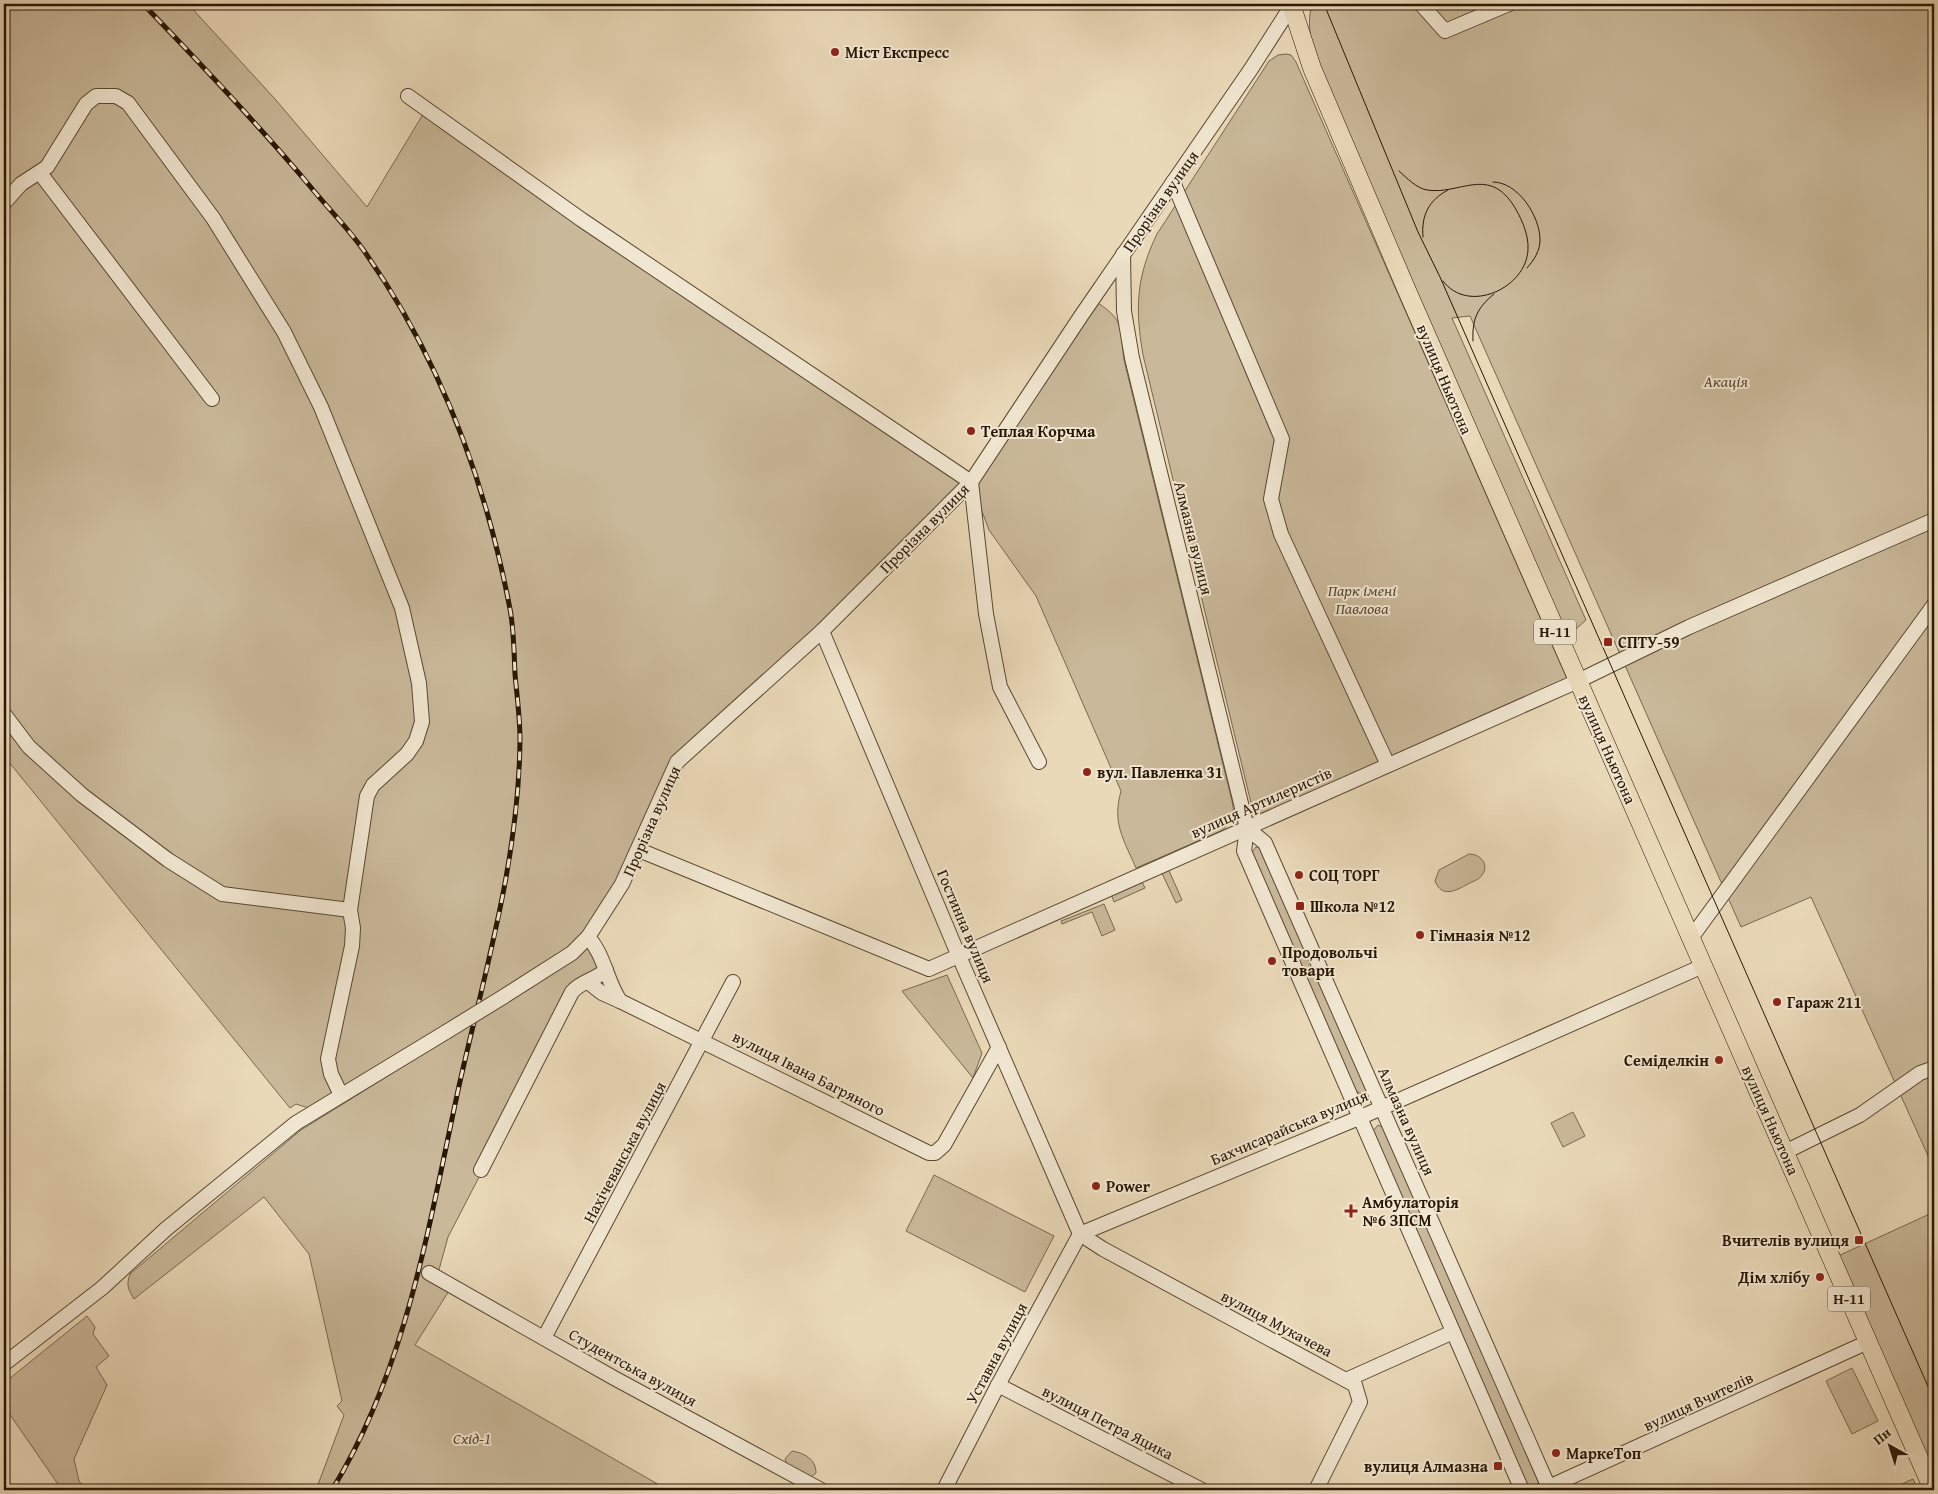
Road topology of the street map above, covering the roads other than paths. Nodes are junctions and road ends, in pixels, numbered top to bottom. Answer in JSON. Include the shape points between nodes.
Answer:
{"nodes":[{"id":1,"x":1292,"y":4,"type":"edge"},
{"id":2,"x":1421,"y":4,"type":"edge"},
{"id":3,"x":1509,"y":4,"type":"edge"},
{"id":4,"x":408,"y":96,"type":"dead end"},
{"id":5,"x":40,"y":173,"type":"junction"},
{"id":6,"x":1173,"y":182,"type":"junction"},
{"id":7,"x":4,"y":204,"type":"edge"},
{"id":8,"x":1124,"y":254,"type":"junction"},
{"id":9,"x":212,"y":399,"type":"dead end"},
{"id":10,"x":971,"y":482,"type":"junction"},
{"id":11,"x":1934,"y":520,"type":"edge"},
{"id":12,"x":1934,"y":604,"type":"edge"},
{"id":13,"x":822,"y":631,"type":"junction"},
{"id":14,"x":1578,"y":681,"type":"junction"},
{"id":15,"x":4,"y":714,"type":"edge"},
{"id":16,"x":1039,"y":762,"type":"dead end"},
{"id":17,"x":1388,"y":765,"type":"junction"},
{"id":18,"x":1247,"y":828,"type":"junction"},
{"id":19,"x":639,"y":850,"type":"junction"},
{"id":20,"x":350,"y":910,"type":"junction"},
{"id":21,"x":588,"y":938,"type":"junction"},
{"id":22,"x":1691,"y":938,"type":"junction"},
{"id":23,"x":959,"y":955,"type":"junction"},
{"id":24,"x":1703,"y":966,"type":"junction"},
{"id":25,"x":606,"y":970,"type":"junction"},
{"id":26,"x":588,"y":982,"type":"junction"},
{"id":27,"x":733,"y":982,"type":"dead end"},
{"id":28,"x":620,"y":1001,"type":"junction"},
{"id":29,"x":704,"y":1040,"type":"junction"},
{"id":30,"x":999,"y":1047,"type":"junction"},
{"id":31,"x":1934,"y":1068,"type":"edge"},
{"id":32,"x":341,"y":1095,"type":"junction"},
{"id":33,"x":1382,"y":1107,"type":"junction"},
{"id":34,"x":1361,"y":1117,"type":"junction"},
{"id":35,"x":1785,"y":1152,"type":"junction"},
{"id":36,"x":481,"y":1170,"type":"dead end"},
{"id":37,"x":1080,"y":1234,"type":"junction"},
{"id":38,"x":429,"y":1273,"type":"dead end"},
{"id":39,"x":1452,"y":1332,"type":"junction"},
{"id":40,"x":544,"y":1338,"type":"junction"},
{"id":41,"x":1868,"y":1342,"type":"junction"},
{"id":42,"x":4,"y":1364,"type":"edge"},
{"id":43,"x":1346,"y":1380,"type":"junction"},
{"id":44,"x":998,"y":1385,"type":"junction"},
{"id":45,"x":1546,"y":1489,"type":"edge"},
{"id":46,"x":821,"y":1490,"type":"edge"},
{"id":47,"x":944,"y":1490,"type":"edge"},
{"id":48,"x":1202,"y":1490,"type":"edge"},
{"id":49,"x":1316,"y":1490,"type":"edge"},
{"id":50,"x":1522,"y":1490,"type":"edge"},
{"id":51,"x":1933,"y":1490,"type":"edge"}],
"edges":[{"from":1,"to":6,"type":"street","name":"Прорізна вулиця"},
{"from":1,"to":14,"type":"main road","name":"вулиця Ньютона","number":"Н-11","via":[[1312,68]]},
{"from":2,"to":3,"type":"street","via":[[1445,31]]},
{"from":4,"to":10,"type":"street","via":[[582,220]]},
{"from":5,"to":7,"type":"street","via":[[20,184]]},
{"from":5,"to":9,"type":"street"},
{"from":5,"to":20,"type":"street","via":[[86,104],[96,96],[116,96],[128,103],[213,218],[284,332],[321,407],[402,608],[419,682],[422,722],[416,741],[407,754],[373,785],[367,796]]},
{"from":6,"to":8,"type":"street","name":"Прорізна вулиця"},
{"from":6,"to":17,"type":"street","via":[[1282,439],[1271,499],[1281,534]]},
{"from":8,"to":10,"type":"street","name":"Прорізна вулиця"},
{"from":8,"to":18,"type":"street","name":"Алмазна вулиця","via":[[1124,310],[1132,358]]},
{"from":10,"to":13,"type":"street","name":"Прорізна вулиця"},
{"from":10,"to":16,"type":"street","via":[[986,614],[1000,687]]},
{"from":11,"to":14,"type":"street","name":"вулиця Артилеристів","via":[[1689,627]]},
{"from":12,"to":22,"type":"street"},
{"from":13,"to":19,"type":"street","name":"Прорізна вулиця","via":[[677,762]]},
{"from":13,"to":23,"type":"street","name":"Гостинна вулиця"},
{"from":14,"to":17,"type":"street","name":"вулиця Артилеристів"},
{"from":14,"to":22,"type":"main road","name":"вулиця Ньютона","number":"Н-11"},
{"from":15,"to":20,"type":"street","via":[[29,747],[82,796],[168,860],[222,894]]},
{"from":17,"to":18,"type":"street","name":"вулиця Артилеристів"},
{"from":18,"to":23,"type":"street","name":"вулиця Артилеристів"},
{"from":18,"to":33,"type":"street","name":"Алмазна вулиця","via":[[1265,843]]},
{"from":18,"to":34,"type":"street","name":"Алмазна вулиця","via":[[1244,852]]},
{"from":19,"to":21,"type":"street","name":"Прорізна вулиця"},
{"from":19,"to":23,"type":"street","name":"вулиця Артилеристів","via":[[928,969]]},
{"from":20,"to":32,"type":"street","via":[[352,946],[328,1058]]},
{"from":21,"to":25,"type":"street","via":[[603,958]]},
{"from":21,"to":32,"type":"street","name":"Прорізна вулиця","bridge":true,"via":[[572,953],[503,997]]},
{"from":22,"to":24,"type":"main road","name":"вулиця Ньютона","number":"Н-11"},
{"from":23,"to":30,"type":"street","name":"Гостинна вулиця"},
{"from":24,"to":33,"type":"street","name":"Бахчисарайська вулиця"},
{"from":24,"to":35,"type":"main road","name":"вулиця Ньютона","number":"Н-11"},
{"from":25,"to":26,"type":"street"},
{"from":25,"to":28,"type":"street"},
{"from":26,"to":28,"type":"street","name":"вулиця Івана Багряного"},
{"from":26,"to":36,"type":"street","via":[[572,992]]},
{"from":27,"to":29,"type":"street","name":"Нахічеванська вулиця"},
{"from":28,"to":29,"type":"street","name":"вулиця Івана Багряного"},
{"from":29,"to":30,"type":"street","name":"вулиця Івана Багряного","via":[[929,1153],[935,1153],[944,1146]]},
{"from":29,"to":40,"type":"street","name":"Нахічеванська вулиця"},
{"from":30,"to":37,"type":"street","name":"Гостинна вулиця"},
{"from":31,"to":35,"type":"street","via":[[1920,1073],[1860,1115]]},
{"from":32,"to":42,"type":"street","name":"Прорізна вулиця","via":[[296,1123],[166,1229],[102,1288]]},
{"from":33,"to":34,"type":"street","name":"Бахчисарайська вулиця"},
{"from":33,"to":45,"type":"street","name":"Алмазна вулиця"},
{"from":34,"to":37,"type":"street","name":"Бахчисарайська вулиця"},
{"from":34,"to":39,"type":"street","name":"Алмазна вулиця"},
{"from":35,"to":41,"type":"main road","name":"вулиця Ньютона","number":"Н-11"},
{"from":37,"to":43,"type":"street","name":"вулиця Мукачева"},
{"from":37,"to":44,"type":"street","name":"Уставна вулиця"},
{"from":38,"to":40,"type":"street","name":"Студентська вулиця"},
{"from":39,"to":43,"type":"street"},
{"from":39,"to":50,"type":"street","name":"Алмазна вулиця"},
{"from":40,"to":46,"type":"street","name":"Студентська вулиця"},
{"from":41,"to":45,"type":"street","name":"вулиця Вчителів"},
{"from":41,"to":51,"type":"main road","name":"вулиця Ньютона","number":"Н-11"},
{"from":43,"to":49,"type":"street","name":"вулиця Мукачева","via":[[1355,1384],[1360,1402]]},
{"from":44,"to":47,"type":"street","name":"Уставна вулиця"},
{"from":44,"to":48,"type":"street","name":"вулиця Петра Яцика"}]}
